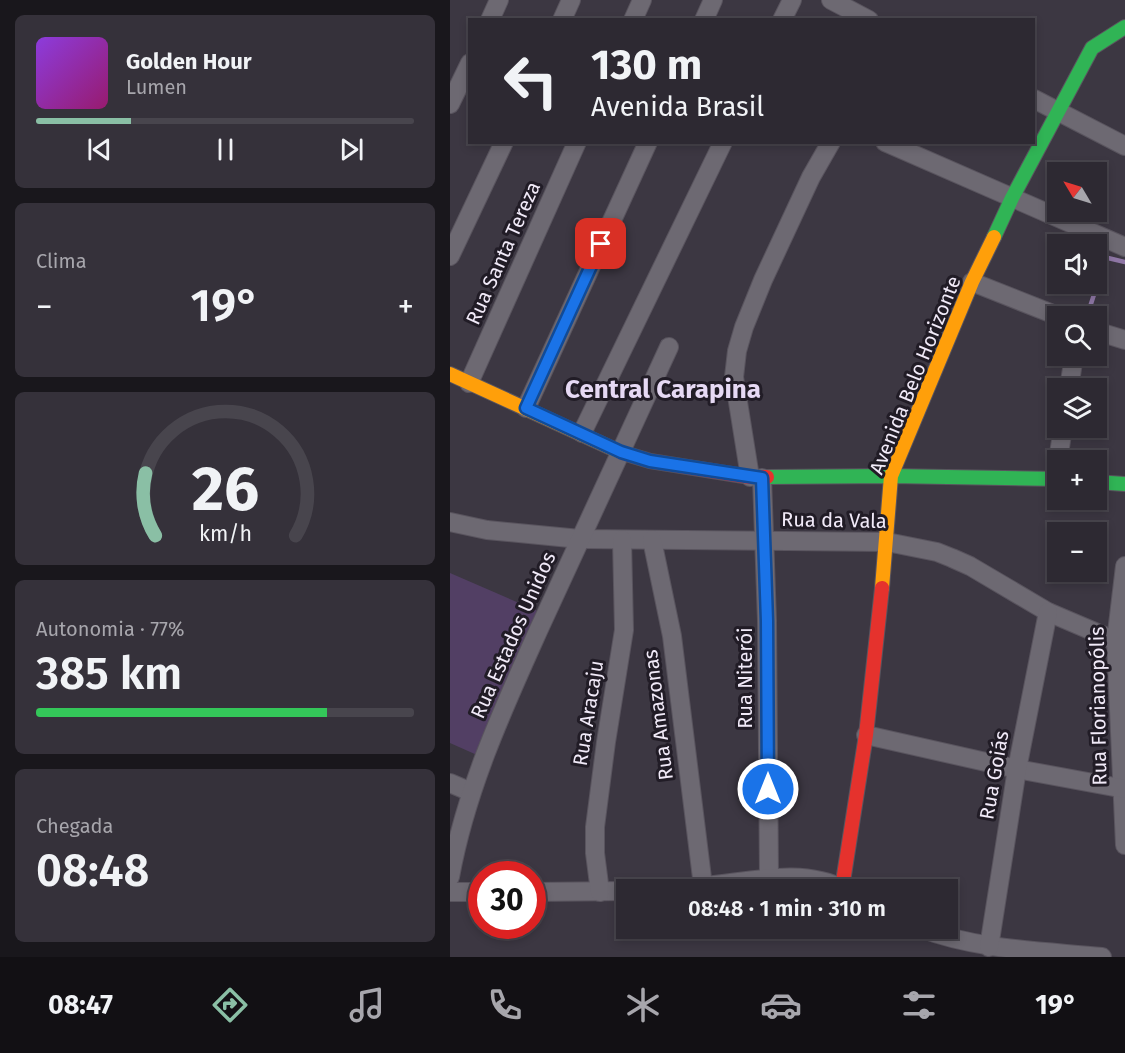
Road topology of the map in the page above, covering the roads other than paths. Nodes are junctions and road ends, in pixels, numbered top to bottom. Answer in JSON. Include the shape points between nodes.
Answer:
{"nodes":[{"id":1,"x":499,"y":0,"type":"edge"},
{"id":2,"x":571,"y":0,"type":"edge"},
{"id":3,"x":642,"y":0,"type":"edge"},
{"id":4,"x":713,"y":0,"type":"edge"},
{"id":5,"x":792,"y":0,"type":"edge"},
{"id":6,"x":831,"y":0,"type":"edge"},
{"id":7,"x":491,"y":18,"type":"edge"},
{"id":8,"x":563,"y":18,"type":"edge"},
{"id":9,"x":634,"y":18,"type":"edge"},
{"id":10,"x":705,"y":18,"type":"edge"},
{"id":11,"x":783,"y":18,"type":"edge"},
{"id":12,"x":865,"y":18,"type":"edge"},
{"id":13,"x":1125,"y":27,"type":"edge"},
{"id":14,"x":468,"y":67,"type":"edge"},
{"id":15,"x":1035,"y":99,"type":"edge"},
{"id":16,"x":450,"y":104,"type":"edge"},
{"id":17,"x":1059,"y":111,"type":"junction"},
{"id":18,"x":503,"y":144,"type":"edge"},
{"id":19,"x":576,"y":144,"type":"edge"},
{"id":20,"x":647,"y":144,"type":"edge"},
{"id":21,"x":722,"y":144,"type":"edge"},
{"id":22,"x":830,"y":144,"type":"edge"},
{"id":23,"x":890,"y":144,"type":"edge"},
{"id":24,"x":1125,"y":146,"type":"edge"},
{"id":25,"x":1012,"y":198,"type":"junction"},
{"id":26,"x":1125,"y":248,"type":"edge"},
{"id":27,"x":450,"y":256,"type":"edge"},
{"id":28,"x":972,"y":282,"type":"junction"},
{"id":29,"x":1047,"y":312,"type":"edge"},
{"id":30,"x":1107,"y":334,"type":"edge"},
{"id":31,"x":1125,"y":340,"type":"edge"},
{"id":32,"x":669,"y":347,"type":"dead end"},
{"id":33,"x":450,"y":374,"type":"edge"},
{"id":34,"x":469,"y":383,"type":"junction"},
{"id":35,"x":526,"y":408,"type":"junction"},
{"id":36,"x":582,"y":433,"type":"junction"},
{"id":37,"x":621,"y":452,"type":"junction"},
{"id":38,"x":891,"y":476,"type":"junction"},
{"id":39,"x":756,"y":477,"type":"junction"},
{"id":40,"x":1047,"y":479,"type":"edge"},
{"id":41,"x":1107,"y":483,"type":"edge"},
{"id":42,"x":1125,"y":484,"type":"edge"},
{"id":43,"x":450,"y":522,"type":"edge"},
{"id":44,"x":580,"y":539,"type":"junction"},
{"id":45,"x":622,"y":540,"type":"junction"},
{"id":46,"x":652,"y":540,"type":"junction"},
{"id":47,"x":764,"y":542,"type":"junction"},
{"id":48,"x":887,"y":542,"type":"junction"},
{"id":49,"x":1125,"y":566,"type":"edge"},
{"id":50,"x":1048,"y":612,"type":"junction"},
{"id":51,"x":1120,"y":642,"type":"edge"},
{"id":52,"x":866,"y":735,"type":"junction"},
{"id":53,"x":1017,"y":770,"type":"junction"},
{"id":54,"x":450,"y":783,"type":"edge"},
{"id":55,"x":1124,"y":789,"type":"edge"},
{"id":56,"x":471,"y":792,"type":"junction"},
{"id":57,"x":1125,"y":845,"type":"edge"},
{"id":58,"x":450,"y":877,"type":"edge"},
{"id":59,"x":702,"y":879,"type":"edge"},
{"id":60,"x":769,"y":879,"type":"edge"},
{"id":61,"x":845,"y":879,"type":"edge"},
{"id":62,"x":616,"y":891,"type":"edge"},
{"id":63,"x":450,"y":892,"type":"edge"},
{"id":64,"x":468,"y":892,"type":"edge"},
{"id":65,"x":546,"y":892,"type":"edge"},
{"id":66,"x":600,"y":892,"type":"junction"},
{"id":67,"x":953,"y":939,"type":"edge"},
{"id":68,"x":989,"y":946,"type":"junction"},
{"id":69,"x":1102,"y":957,"type":"edge"}],
"edges":[{"from":1,"to":7,"type":"street"},
{"from":2,"to":8,"type":"street"},
{"from":3,"to":9,"type":"street"},
{"from":4,"to":10,"type":"street"},
{"from":5,"to":11,"type":"street"},
{"from":6,"to":12,"type":"street"},
{"from":13,"to":17,"type":"street","name":"Avenida Belo Horizonte","via":[[1092,48]]},
{"from":14,"to":16,"type":"street"},
{"from":15,"to":17,"type":"street"},
{"from":17,"to":24,"type":"street"},
{"from":17,"to":25,"type":"street","name":"Avenida Belo Horizonte"},
{"from":18,"to":27,"type":"street"},
{"from":19,"to":34,"type":"street","name":"Rua Santa Tereza"},
{"from":20,"to":35,"type":"street"},
{"from":21,"to":36,"type":"street"},
{"from":22,"to":39,"type":"street","name":"Rua Niterói","via":[[763,280],[737,351],[735,376]]},
{"from":23,"to":25,"type":"street"},
{"from":25,"to":26,"type":"street"},
{"from":25,"to":28,"type":"street","name":"Avenida Belo Horizonte"},
{"from":28,"to":29,"type":"street"},
{"from":28,"to":38,"type":"street","name":"Avenida Belo Horizonte"},
{"from":30,"to":31,"type":"street"},
{"from":32,"to":37,"type":"street","name":"Rua Estados Unidos"},
{"from":33,"to":34,"type":"street"},
{"from":34,"to":35,"type":"street"},
{"from":35,"to":36,"type":"street"},
{"from":36,"to":37,"type":"street"},
{"from":37,"to":39,"type":"street","via":[[650,461]]},
{"from":37,"to":44,"type":"street","name":"Rua Estados Unidos"},
{"from":38,"to":39,"type":"street"},
{"from":38,"to":40,"type":"street"},
{"from":38,"to":48,"type":"street","name":"Avenida Belo Horizonte"},
{"from":39,"to":47,"type":"street","name":"Rua Niterói"},
{"from":41,"to":42,"type":"street"},
{"from":43,"to":44,"type":"street","name":"Rua da Vala","via":[[487,530]]},
{"from":44,"to":45,"type":"street","name":"Rua da Vala"},
{"from":44,"to":56,"type":"street","name":"Rua Estados Unidos","via":[[504,707]]},
{"from":45,"to":46,"type":"street","name":"Rua da Vala"},
{"from":45,"to":66,"type":"street","name":"Rua Aracaju","via":[[624,630],[595,827]]},
{"from":46,"to":47,"type":"street","name":"Rua da Vala"},
{"from":46,"to":59,"type":"street","name":"Rua Amazonas","via":[[672,636]]},
{"from":47,"to":48,"type":"street","name":"Rua da Vala"},
{"from":47,"to":60,"type":"street","name":"Rua Niterói"},
{"from":48,"to":50,"type":"street","name":"Rua da Vala","via":[[952,558]]},
{"from":48,"to":52,"type":"street","name":"Avenida Belo Horizonte"},
{"from":49,"to":51,"type":"street","name":"Rua Florianopólis"},
{"from":50,"to":51,"type":"street","name":"Rua da Vala"},
{"from":50,"to":53,"type":"street","name":"Rua Goiás"},
{"from":51,"to":55,"type":"street","name":"Rua Florianopólis"},
{"from":52,"to":53,"type":"street"},
{"from":52,"to":61,"type":"street","name":"Avenida Belo Horizonte"},
{"from":53,"to":55,"type":"street"},
{"from":53,"to":68,"type":"street","name":"Rua Goiás"},
{"from":54,"to":56,"type":"street"},
{"from":55,"to":57,"type":"street","name":"Rua Florianopólis"},
{"from":56,"to":58,"type":"street","name":"Rua Estados Unidos"},
{"from":62,"to":66,"type":"street"},
{"from":63,"to":64,"type":"street"},
{"from":65,"to":66,"type":"street"},
{"from":67,"to":68,"type":"street"},
{"from":68,"to":69,"type":"street"}]}
